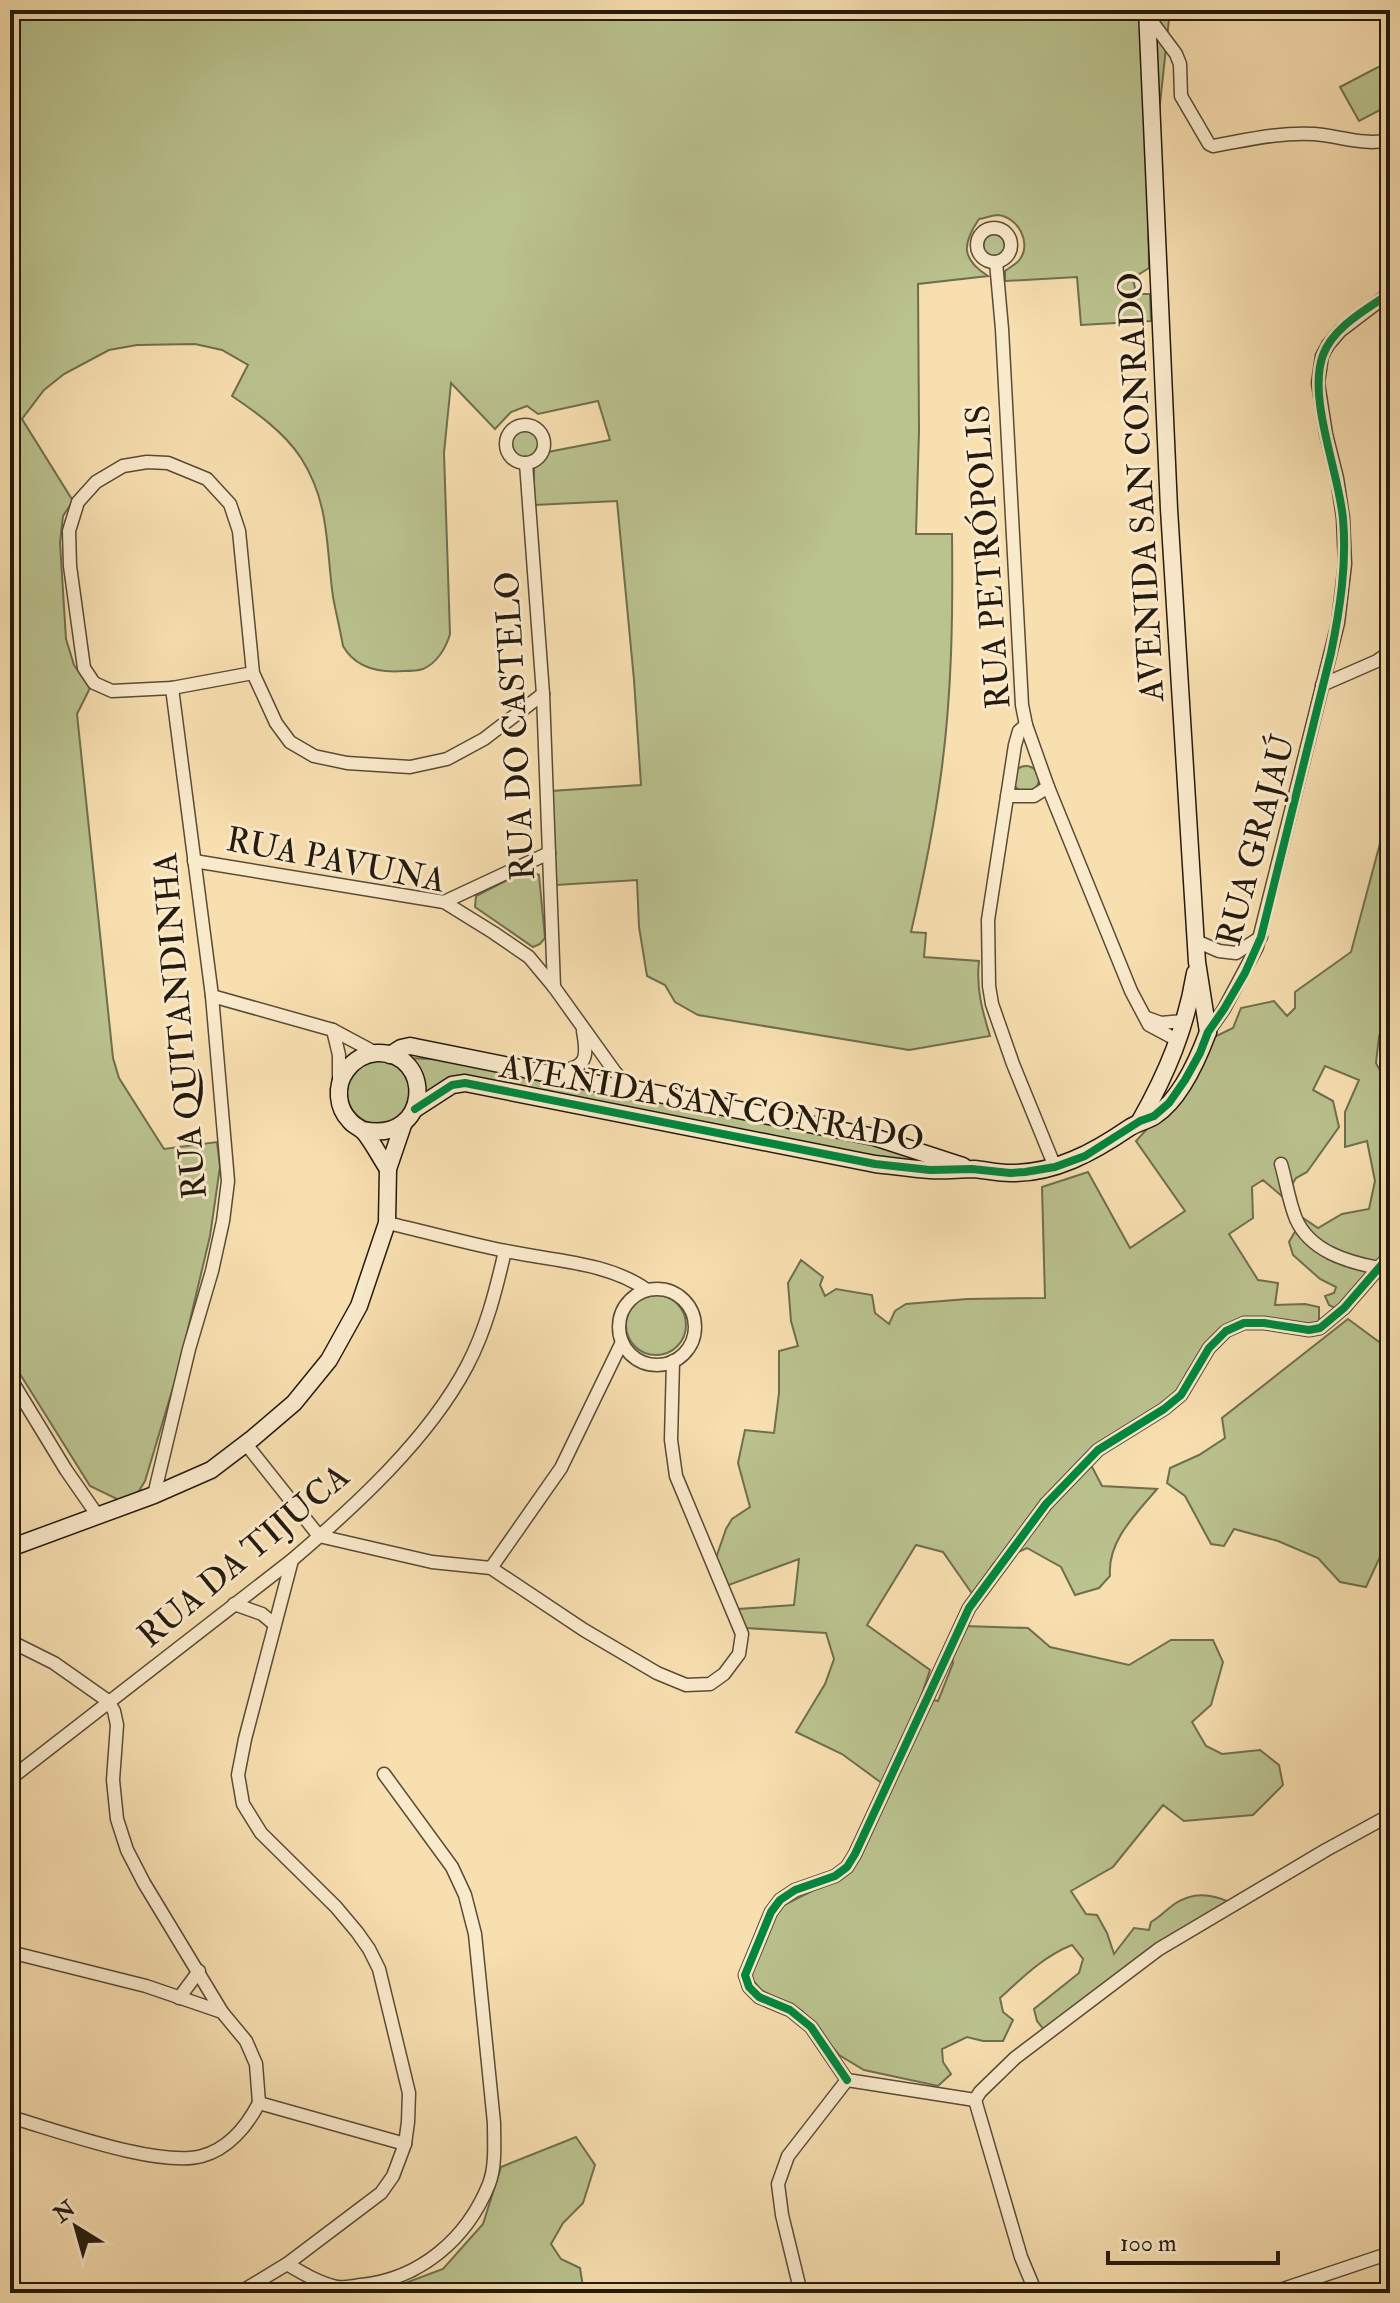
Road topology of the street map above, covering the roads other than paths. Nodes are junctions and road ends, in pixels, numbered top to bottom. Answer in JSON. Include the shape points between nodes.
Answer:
{"nodes":[{"id":1,"x":1147,"y":12,"type":"edge"},
{"id":2,"x":1390,"y":140,"type":"edge"},
{"id":3,"x":996,"y":262,"type":"dead end"},
{"id":4,"x":1389,"y":296,"type":"edge"},
{"id":5,"x":526,"y":463,"type":"dead end"},
{"id":6,"x":1390,"y":652,"type":"edge"},
{"id":7,"x":253,"y":673,"type":"junction"},
{"id":8,"x":1322,"y":685,"type":"junction"},
{"id":9,"x":172,"y":688,"type":"junction"},
{"id":10,"x":543,"y":694,"type":"junction"},
{"id":11,"x":1026,"y":725,"type":"junction"},
{"id":12,"x":1048,"y":787,"type":"junction"},
{"id":13,"x":1007,"y":796,"type":"junction"},
{"id":14,"x":549,"y":853,"type":"junction"},
{"id":15,"x":194,"y":861,"type":"junction"},
{"id":16,"x":444,"y":902,"type":"junction"},
{"id":17,"x":1261,"y":937,"type":"junction"},
{"id":18,"x":1196,"y":941,"type":"junction"},
{"id":19,"x":1236,"y":953,"type":"junction"},
{"id":20,"x":1197,"y":962,"type":"junction"},
{"id":21,"x":1245,"y":973,"type":"junction"},
{"id":22,"x":554,"y":987,"type":"junction"},
{"id":23,"x":212,"y":996,"type":"junction"},
{"id":24,"x":1144,"y":1017,"type":"junction"},
{"id":25,"x":1183,"y":1021,"type":"junction"},
{"id":26,"x":583,"y":1027,"type":"junction"},
{"id":27,"x":333,"y":1030,"type":"junction"},
{"id":28,"x":1208,"y":1032,"type":"junction"},
{"id":29,"x":1179,"y":1041,"type":"junction"},
{"id":30,"x":1200,"y":1053,"type":"junction"},
{"id":31,"x":383,"y":1054,"type":"junction"},
{"id":32,"x":553,"y":1073,"type":"junction"},
{"id":33,"x":339,"y":1085,"type":"junction"},
{"id":34,"x":629,"y":1088,"type":"junction"},
{"id":35,"x":415,"y":1109,"type":"junction"},
{"id":36,"x":1140,"y":1121,"type":"junction"},
{"id":37,"x":403,"y":1125,"type":"junction"},
{"id":38,"x":363,"y":1130,"type":"junction"},
{"id":39,"x":1281,"y":1164,"type":"dead end"},
{"id":40,"x":1055,"y":1167,"type":"junction"},
{"id":41,"x":388,"y":1169,"type":"junction"},
{"id":42,"x":972,"y":1169,"type":"junction"},
{"id":43,"x":387,"y":1223,"type":"junction"},
{"id":44,"x":505,"y":1251,"type":"junction"},
{"id":45,"x":1390,"y":1255,"type":"edge"},
{"id":46,"x":1379,"y":1268,"type":"junction"},
{"id":47,"x":647,"y":1290,"type":"junction"},
{"id":48,"x":622,"y":1342,"type":"junction"},
{"id":49,"x":673,"y":1361,"type":"junction"},
{"id":50,"x":10,"y":1378,"type":"edge"},
{"id":51,"x":246,"y":1444,"type":"junction"},
{"id":52,"x":154,"y":1495,"type":"junction"},
{"id":53,"x":98,"y":1516,"type":"junction"},
{"id":54,"x":319,"y":1536,"type":"junction"},
{"id":55,"x":10,"y":1548,"type":"edge"},
{"id":56,"x":292,"y":1560,"type":"junction"},
{"id":57,"x":491,"y":1568,"type":"junction"},
{"id":58,"x":234,"y":1604,"type":"junction"},
{"id":59,"x":274,"y":1624,"type":"junction"},
{"id":60,"x":10,"y":1641,"type":"edge"},
{"id":61,"x":108,"y":1701,"type":"junction"},
{"id":62,"x":384,"y":1774,"type":"dead end"},
{"id":63,"x":10,"y":1779,"type":"edge"},
{"id":64,"x":1390,"y":1815,"type":"edge"},
{"id":65,"x":10,"y":1952,"type":"edge"},
{"id":66,"x":199,"y":1971,"type":"junction"},
{"id":67,"x":179,"y":1998,"type":"junction"},
{"id":68,"x":222,"y":2012,"type":"junction"},
{"id":69,"x":847,"y":2080,"type":"junction"},
{"id":70,"x":975,"y":2100,"type":"junction"},
{"id":71,"x":259,"y":2103,"type":"junction"},
{"id":72,"x":10,"y":2117,"type":"edge"},
{"id":73,"x":405,"y":2144,"type":"junction"},
{"id":74,"x":1390,"y":2253,"type":"edge"},
{"id":75,"x":287,"y":2264,"type":"junction"},
{"id":76,"x":239,"y":2293,"type":"edge"},
{"id":77,"x":801,"y":2293,"type":"edge"},
{"id":78,"x":1036,"y":2293,"type":"edge"},
{"id":79,"x":1271,"y":2293,"type":"edge"}],
"edges":[{"from":1,"to":2,"type":"street","via":[[1176,54],[1181,96],[1209,144],[1315,134]]},
{"from":1,"to":18,"type":"street","name":"AVENIDA SAN CONRADO","via":[[1169,509]]},
{"from":3,"to":11,"type":"street","name":"RUA PETRÓPOLIS"},
{"from":4,"to":8,"type":"street","name":"RUA GRAJAÚ","via":[[1340,331],[1320,368],[1345,564]]},
{"from":5,"to":10,"type":"street","name":"RUA DO CASTELO"},
{"from":6,"to":8,"type":"street"},
{"from":7,"to":9,"type":"street"},
{"from":7,"to":9,"type":"street","via":[[239,531],[230,504],[207,479],[168,463],[123,466],[96,482],[78,502],[69,531],[84,668],[94,683],[112,691]]},
{"from":7,"to":10,"type":"street","via":[[290,742],[314,756],[347,763],[410,767],[447,759],[484,739]]},
{"from":8,"to":17,"type":"street","name":"RUA GRAJAÚ"},
{"from":9,"to":15,"type":"street","name":"RUA QUITANDINHA"},
{"from":10,"to":14,"type":"street","name":"RUA DO CASTELO"},
{"from":11,"to":12,"type":"street","name":"RUA PETRÓPOLIS"},
{"from":11,"to":13,"type":"street","via":[[1015,745]]},
{"from":12,"to":13,"type":"street","via":[[1034,796]]},
{"from":12,"to":24,"type":"street","name":"RUA PETRÓPOLIS"},
{"from":13,"to":40,"type":"street","via":[[988,920],[989,986],[1013,1064]]},
{"from":14,"to":16,"type":"street"},
{"from":14,"to":22,"type":"street","name":"RUA DO CASTELO"},
{"from":15,"to":16,"type":"street","name":"RUA PAVUNA"},
{"from":15,"to":23,"type":"street","name":"RUA QUITANDINHA"},
{"from":16,"to":22,"type":"street","name":"RUA PAVUNA","via":[[529,957]]},
{"from":17,"to":19,"type":"street"},
{"from":17,"to":21,"type":"street","name":"RUA GRAJAÚ"},
{"from":18,"to":19,"type":"street"},
{"from":18,"to":20,"type":"street","name":"AVENIDA SAN CONRADO"},
{"from":19,"to":21,"type":"street"},
{"from":20,"to":25,"type":"street","name":"AVENIDA SAN CONRADO"},
{"from":20,"to":28,"type":"street","name":"AVENIDA SAN CONRADO"},
{"from":21,"to":28,"type":"street","name":"RUA GRAJAÚ"},
{"from":22,"to":26,"type":"street","name":"RUA PAVUNA"},
{"from":23,"to":27,"type":"street"},
{"from":23,"to":52,"type":"street","name":"RUA QUITANDINHA","via":[[228,1181],[212,1271]]},
{"from":24,"to":25,"type":"street","via":[[1161,1023]]},
{"from":24,"to":29,"type":"street","name":"RUA PETRÓPOLIS"},
{"from":25,"to":28,"type":"street","via":[[1197,1022]]},
{"from":25,"to":29,"type":"street","name":"AVENIDA SAN CONRADO"},
{"from":26,"to":32,"type":"street","via":[[583,1062]]},
{"from":26,"to":34,"type":"street","name":"RUA PAVUNA"},
{"from":27,"to":31,"type":"street"},
{"from":27,"to":33,"type":"street"},
{"from":28,"to":30,"type":"street","name":"AVENIDA SAN CONRADO"},
{"from":29,"to":30,"type":"street"},
{"from":29,"to":36,"type":"street","name":"AVENIDA SAN CONRADO"},
{"from":30,"to":36,"type":"street","name":"AVENIDA SAN CONRADO","via":[[1169,1103]]},
{"from":31,"to":32,"type":"street","name":"AVENIDA SAN CONRADO","via":[[410,1046]]},
{"from":31,"to":33,"type":"street","via":[[352,1063]]},
{"from":31,"to":35,"type":"street","via":[[411,1070],[417,1083]]},
{"from":32,"to":34,"type":"street","name":"AVENIDA SAN CONRADO"},
{"from":33,"to":38,"type":"street","via":[[343,1112]]},
{"from":34,"to":42,"type":"street","name":"AVENIDA SAN CONRADO","via":[[874,1137]]},
{"from":35,"to":37,"type":"street"},
{"from":35,"to":42,"type":"street","name":"AVENIDA SAN CONRADO","via":[[452,1085],[465,1083],[875,1164]]},
{"from":36,"to":40,"type":"street","name":"AVENIDA SAN CONRADO","via":[[1085,1156]]},
{"from":37,"to":38,"type":"street","via":[[377,1133]]},
{"from":37,"to":41,"type":"street"},
{"from":38,"to":41,"type":"street"},
{"from":39,"to":46,"type":"street","via":[[1296,1220],[1317,1246],[1350,1263]]},
{"from":40,"to":42,"type":"street","name":"AVENIDA SAN CONRADO","via":[[1010,1173]]},
{"from":41,"to":43,"type":"street"},
{"from":43,"to":44,"type":"street"},
{"from":43,"to":51,"type":"street","via":[[359,1306],[329,1360],[294,1403]]},
{"from":44,"to":47,"type":"street","via":[[606,1270]]},
{"from":44,"to":54,"type":"street","name":"RUA DA TIJUCA","via":[[484,1326],[444,1403],[382,1475]]},
{"from":45,"to":46,"type":"street"},
{"from":46,"to":69,"type":"street","via":[[1320,1328],[1244,1323],[1226,1331],[1209,1348],[1181,1395],[1098,1450],[1074,1473],[969,1608],[855,1854],[835,1876],[780,1900],[745,1975],[759,1997],[790,2010],[811,2027]]},
{"from":47,"to":48,"type":"street","via":[[635,1295],[620,1316]]},
{"from":47,"to":49,"type":"street","via":[[672,1291],[690,1308],[695,1332],[691,1344]]},
{"from":48,"to":49,"type":"street","via":[[647,1364]]},
{"from":48,"to":57,"type":"street","via":[[561,1468]]},
{"from":49,"to":57,"type":"street","via":[[671,1440],[676,1476],[742,1634],[739,1654],[724,1674],[710,1684],[686,1685],[657,1673]]},
{"from":50,"to":53,"type":"street"},
{"from":51,"to":52,"type":"street","via":[[211,1470]]},
{"from":51,"to":54,"type":"street"},
{"from":52,"to":53,"type":"street"},
{"from":53,"to":55,"type":"street"},
{"from":54,"to":56,"type":"street","name":"RUA DA TIJUCA"},
{"from":54,"to":57,"type":"street","via":[[432,1562]]},
{"from":56,"to":58,"type":"street","name":"RUA DA TIJUCA"},
{"from":56,"to":59,"type":"street"},
{"from":58,"to":59,"type":"street"},
{"from":58,"to":61,"type":"street","name":"RUA DA TIJUCA"},
{"from":59,"to":73,"type":"street","via":[[238,1775],[243,1804],[261,1833],[357,1932],[379,1969],[409,2093]]},
{"from":60,"to":61,"type":"street","via":[[54,1663]]},
{"from":61,"to":63,"type":"street","name":"RUA DA TIJUCA"},
{"from":61,"to":66,"type":"street","via":[[117,1725],[117,1819],[127,1850]]},
{"from":62,"to":75,"type":"street","via":[[452,1867],[465,1895],[475,1934],[494,2123],[490,2182],[454,2239],[412,2272],[375,2284],[339,2287]]},
{"from":64,"to":70,"type":"street","via":[[1159,1949],[1015,2058]]},
{"from":65,"to":67,"type":"street"},
{"from":66,"to":67,"type":"street"},
{"from":66,"to":68,"type":"street"},
{"from":67,"to":68,"type":"street"},
{"from":68,"to":71,"type":"street","via":[[246,2041],[256,2064]]},
{"from":69,"to":70,"type":"street"},
{"from":69,"to":77,"type":"street","via":[[788,2156],[778,2184]]},
{"from":70,"to":78,"type":"street"},
{"from":71,"to":72,"type":"street","via":[[227,2145],[181,2159],[123,2149]]},
{"from":71,"to":73,"type":"street"},
{"from":73,"to":75,"type":"street","via":[[381,2193]]},
{"from":74,"to":79,"type":"street"},
{"from":75,"to":76,"type":"street"}]}
